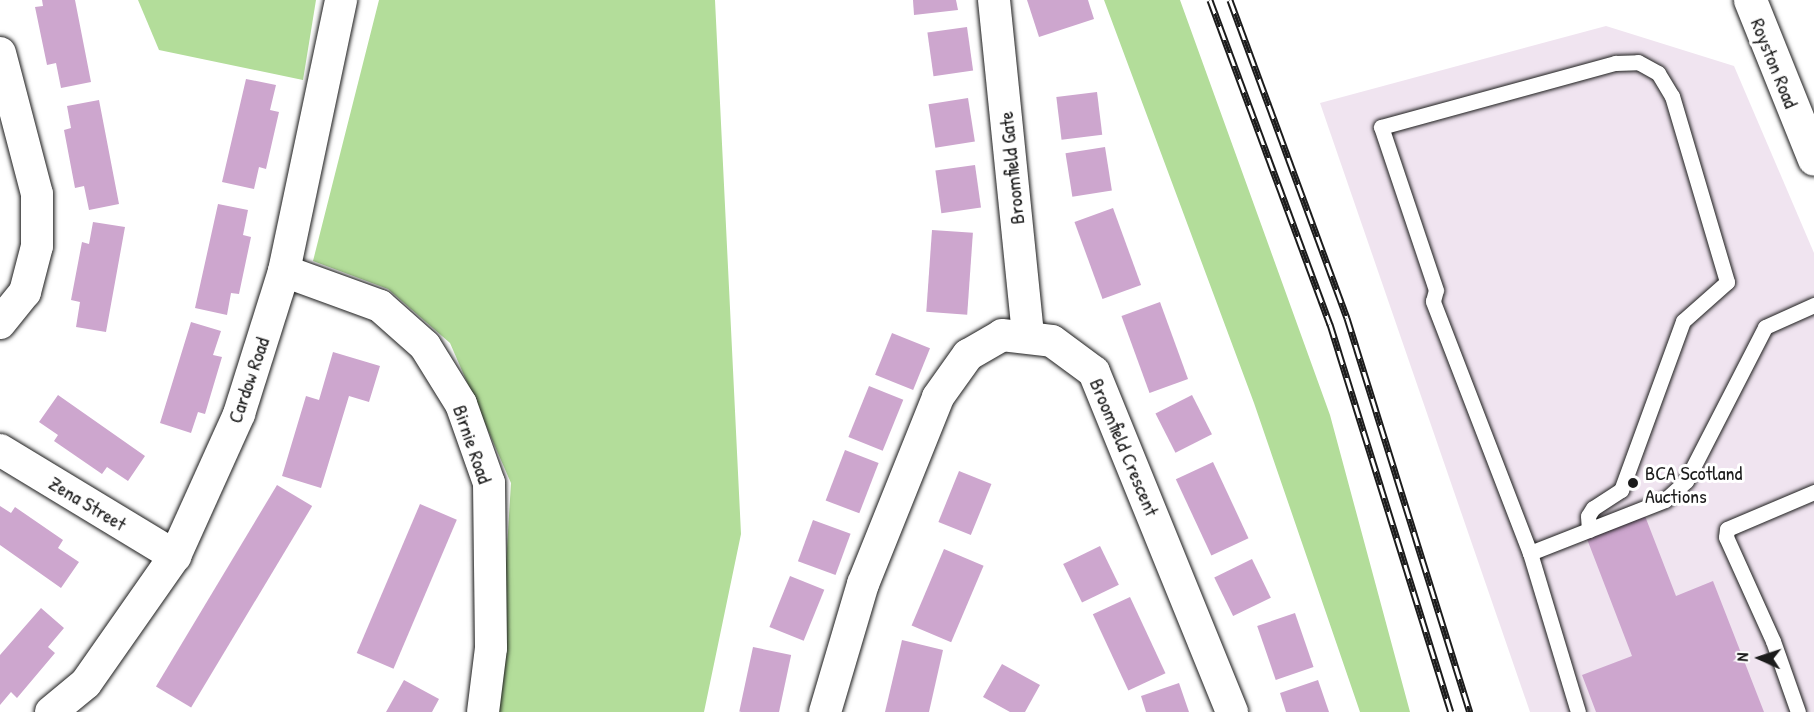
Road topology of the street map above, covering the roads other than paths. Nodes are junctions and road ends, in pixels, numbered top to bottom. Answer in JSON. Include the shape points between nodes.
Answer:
{"nodes":[{"id":1,"x":341,"y":0,"type":"edge"},
{"id":2,"x":994,"y":0,"type":"edge"},
{"id":3,"x":1754,"y":10,"type":"edge"},
{"id":4,"x":0,"y":53,"type":"edge"},
{"id":5,"x":1814,"y":159,"type":"edge"},
{"id":6,"x":284,"y":272,"type":"junction"},
{"id":7,"x":1814,"y":304,"type":"edge"},
{"id":8,"x":0,"y":323,"type":"edge"},
{"id":9,"x":1028,"y":336,"type":"junction"},
{"id":10,"x":0,"y":450,"type":"edge"},
{"id":11,"x":1814,"y":492,"type":"edge"},
{"id":12,"x":1589,"y":530,"type":"junction"},
{"id":13,"x":1530,"y":552,"type":"junction"},
{"id":14,"x":175,"y":556,"type":"junction"},
{"id":15,"x":51,"y":712,"type":"edge"},
{"id":16,"x":483,"y":712,"type":"edge"},
{"id":17,"x":825,"y":712,"type":"edge"},
{"id":18,"x":1232,"y":712,"type":"edge"},
{"id":19,"x":1578,"y":712,"type":"edge"},
{"id":20,"x":1798,"y":712,"type":"edge"}],
"edges":[{"from":1,"to":6,"type":"street","name":"Cardow Road"},
{"from":2,"to":9,"type":"street","name":"Broomfield Gate"},
{"from":3,"to":5,"type":"street","name":"Royston Road"},
{"from":4,"to":8,"type":"street","via":[[37,194],[37,246],[25,292]]},
{"from":6,"to":14,"type":"street","name":"Cardow Road","via":[[239,414]]},
{"from":6,"to":16,"type":"street","name":"Birnie Road","via":[[380,306],[425,346],[461,404],[489,483],[491,648]]},
{"from":7,"to":12,"type":"lane","via":[[1765,327],[1686,481],[1665,500]]},
{"from":9,"to":17,"type":"street","name":"Broomfield Crescent","via":[[1002,335],[968,355],[938,397],[863,584]]},
{"from":9,"to":18,"type":"street","name":"Broomfield Crescent","via":[[1052,341],[1094,372]]},
{"from":10,"to":14,"type":"street","name":"Zena Street"},
{"from":11,"to":20,"type":"lane","via":[[1727,529],[1726,537],[1773,641]]},
{"from":12,"to":13,"type":"lane"},
{"from":12,"to":13,"type":"lane","via":[[1588,516],[1593,508],[1621,490],[1683,321],[1727,282],[1672,96],[1658,73],[1638,62],[1615,63],[1381,127],[1436,290],[1433,301]]},
{"from":13,"to":19,"type":"lane"},
{"from":14,"to":15,"type":"street","name":"Cardow Road","via":[[86,683]]}]}
